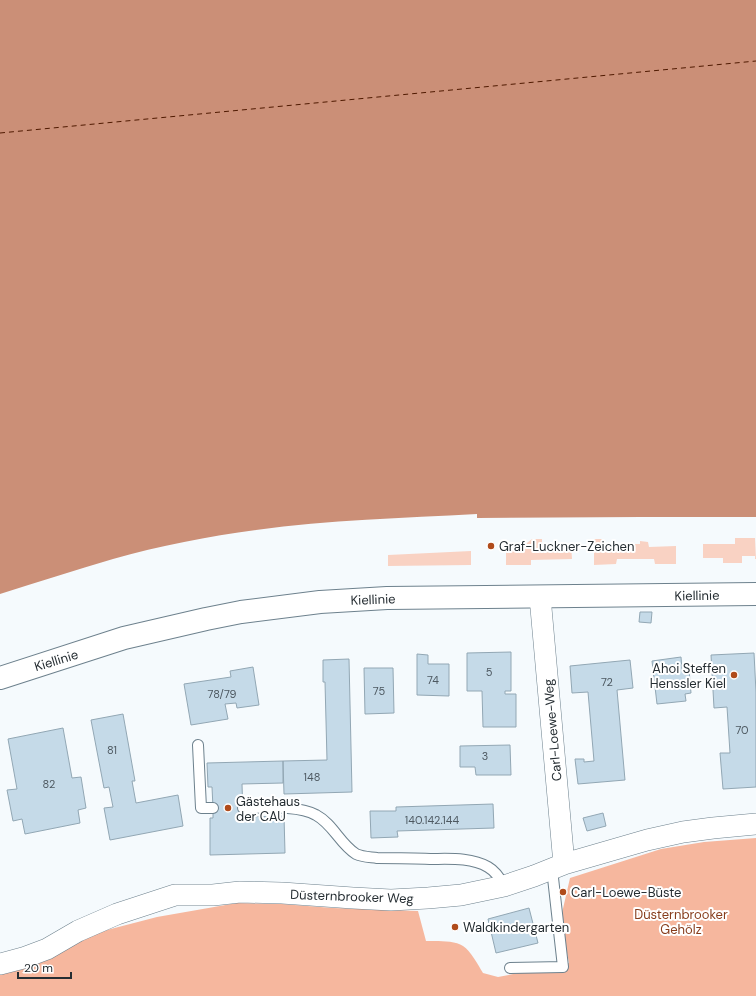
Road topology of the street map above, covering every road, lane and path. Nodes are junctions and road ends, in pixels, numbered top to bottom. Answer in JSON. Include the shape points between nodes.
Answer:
{"nodes":[{"id":1,"x":756,"y":594,"type":"edge"},
{"id":2,"x":540,"y":597,"type":"junction"},
{"id":3,"x":0,"y":678,"type":"edge"},
{"id":4,"x":198,"y":745,"type":"dead end"},
{"id":5,"x":213,"y":808,"type":"dead end"},
{"id":6,"x":243,"y":808,"type":"dead end"},
{"id":7,"x":756,"y":824,"type":"edge"},
{"id":8,"x":558,"y":867,"type":"junction"},
{"id":9,"x":504,"y":886,"type":"junction"},
{"id":10,"x":0,"y":964,"type":"edge"},
{"id":11,"x":510,"y":968,"type":"dead end"}],
"edges":[{"from":1,"to":2,"type":"street","name":"Kiellinie"},
{"from":2,"to":3,"type":"street","name":"Kiellinie","via":[[387,598],[320,602],[241,612],[124,638]]},
{"from":2,"to":8,"type":"street","name":"Carl-Loewe-Weg"},
{"from":4,"to":5,"type":"lane","via":[[201,808]]},
{"from":6,"to":9,"type":"lane","via":[[292,808],[307,811],[322,819],[347,847],[364,857],[475,861],[495,872]]},
{"from":7,"to":8,"type":"street","name":"Düsternbrooker Weg","via":[[683,832],[647,840]]},
{"from":8,"to":9,"type":"street","name":"Düsternbrooker Weg"},
{"from":8,"to":11,"type":"lane","via":[[564,967]]},
{"from":9,"to":10,"type":"street","name":"Düsternbrooker Weg","via":[[461,895],[391,900],[240,892],[174,895],[117,914],[47,949]]}]}
